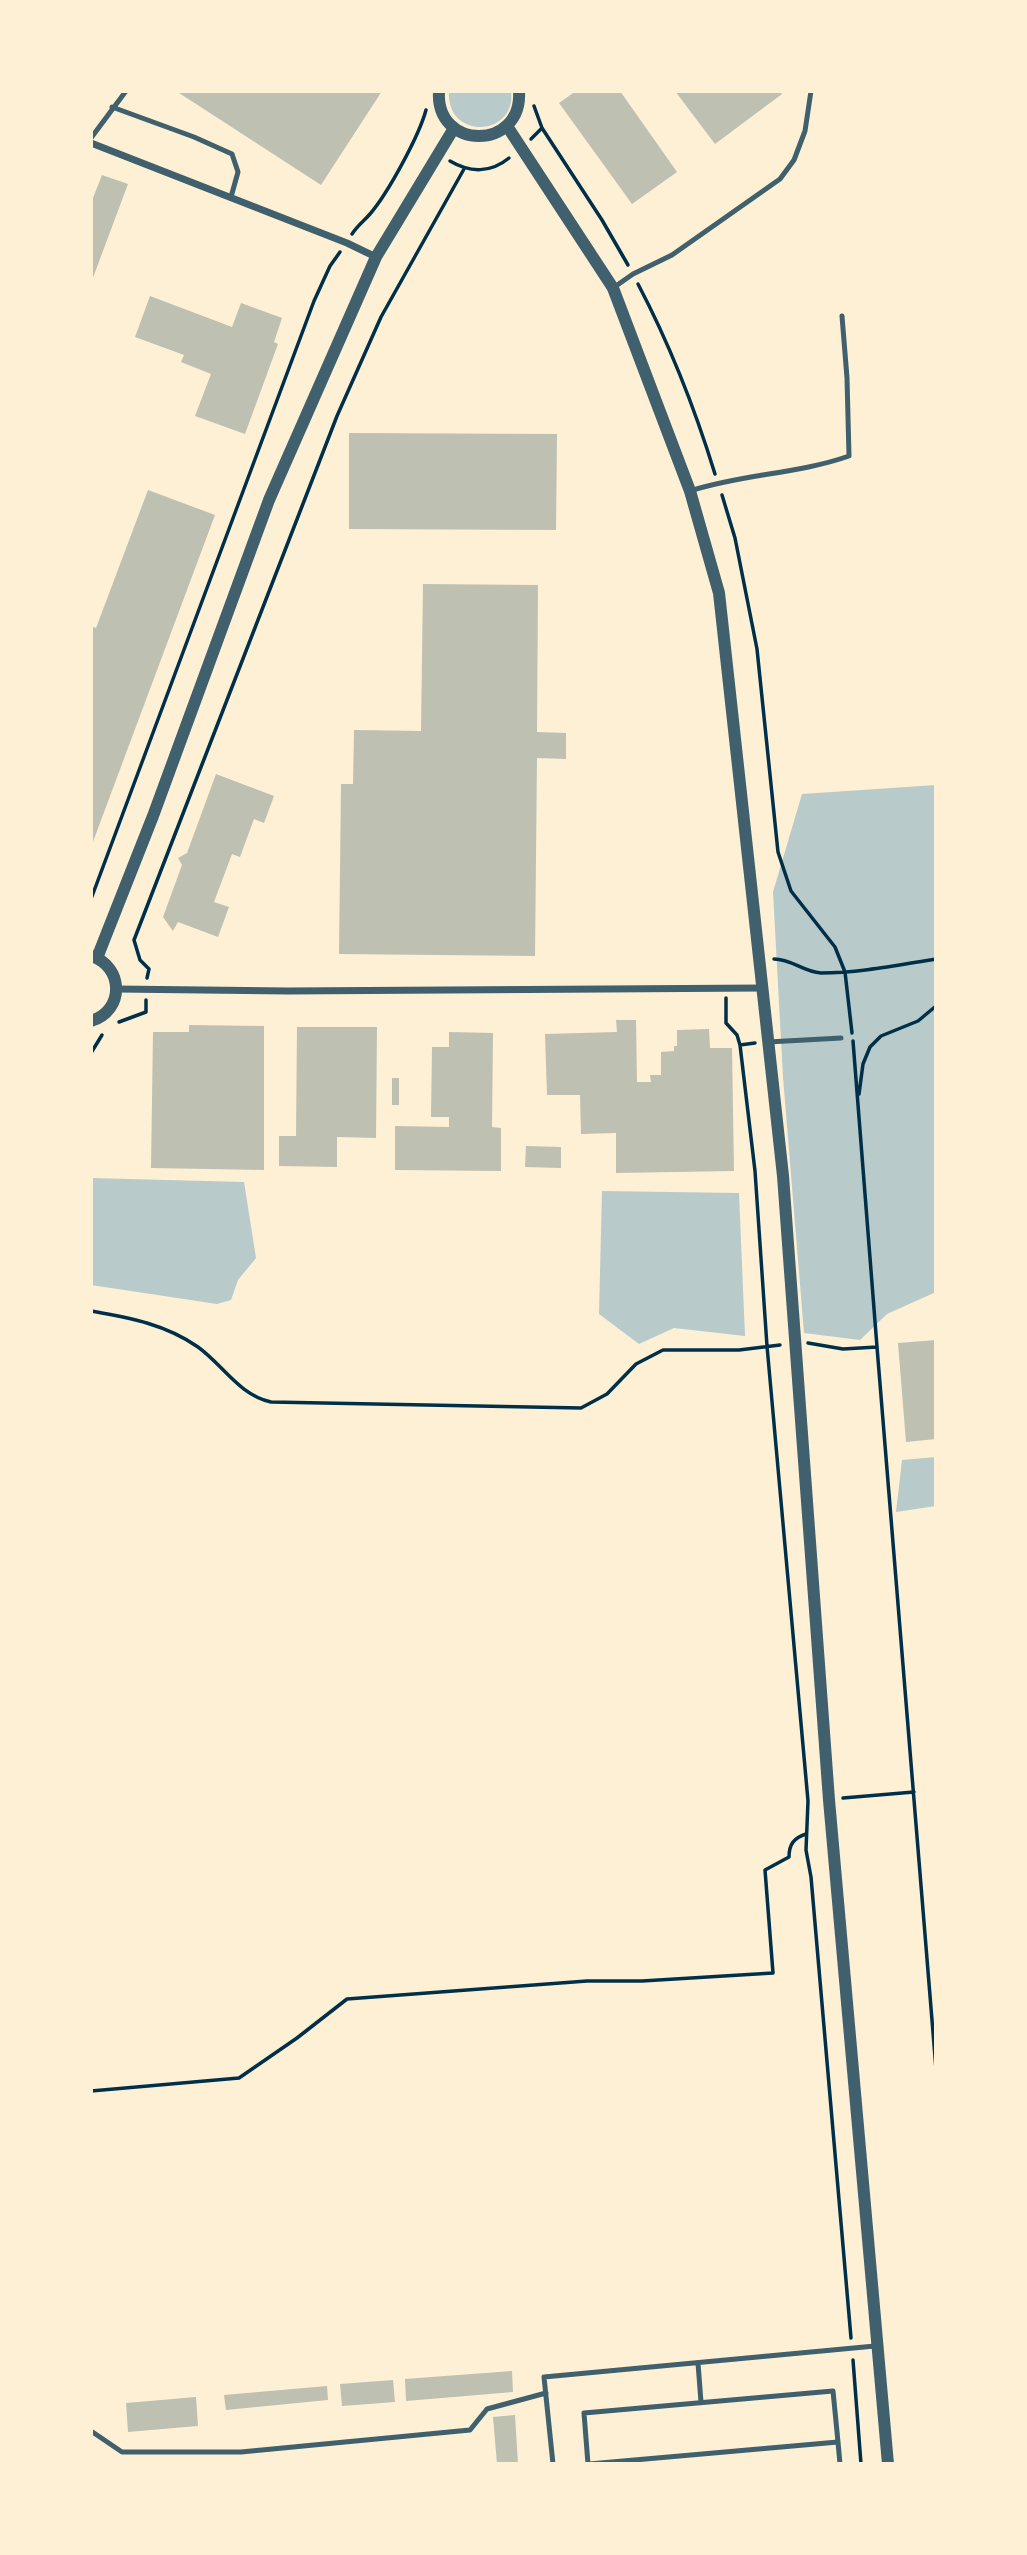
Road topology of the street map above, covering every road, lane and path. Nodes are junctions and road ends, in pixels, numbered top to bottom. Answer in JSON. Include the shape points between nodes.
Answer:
{"nodes":[{"id":1,"x":126,"y":91,"type":"edge"},
{"id":2,"x":439,"y":91,"type":"edge"},
{"id":3,"x":519,"y":91,"type":"edge"},
{"id":4,"x":811,"y":91,"type":"edge"},
{"id":5,"x":427,"y":104,"type":"dead end"},
{"id":6,"x":112,"y":107,"type":"junction"},
{"id":7,"x":507,"y":125,"type":"junction"},
{"id":8,"x":454,"y":128,"type":"junction"},
{"id":9,"x":542,"y":128,"type":"dead end"},
{"id":10,"x":91,"y":138,"type":"edge"},
{"id":11,"x":414,"y":142,"type":"junction"},
{"id":12,"x":91,"y":144,"type":"edge"},
{"id":13,"x":523,"y":147,"type":"junction"},
{"id":14,"x":440,"y":155,"type":"junction"},
{"id":15,"x":464,"y":169,"type":"junction"},
{"id":16,"x":231,"y":197,"type":"junction"},
{"id":17,"x":347,"y":243,"type":"junction"},
{"id":18,"x":376,"y":257,"type":"junction"},
{"id":19,"x":613,"y":288,"type":"junction"},
{"id":20,"x":842,"y":316,"type":"dead end"},
{"id":21,"x":690,"y":491,"type":"junction"},
{"id":22,"x":91,"y":900,"type":"edge"},
{"id":23,"x":94,"y":957,"type":"edge"},
{"id":24,"x":760,"y":959,"type":"junction"},
{"id":25,"x":936,"y":959,"type":"edge"},
{"id":26,"x":845,"y":972,"type":"junction"},
{"id":27,"x":763,"y":988,"type":"junction"},
{"id":28,"x":117,"y":989,"type":"junction"},
{"id":29,"x":726,"y":989,"type":"junction"},
{"id":30,"x":146,"y":990,"type":"junction"},
{"id":31,"x":936,"y":1006,"type":"edge"},
{"id":32,"x":91,"y":1021,"type":"edge"},
{"id":33,"x":841,"y":1038,"type":"dead end"},
{"id":34,"x":768,"y":1042,"type":"junction"},
{"id":35,"x":91,"y":1054,"type":"edge"},
{"id":36,"x":858,"y":1101,"type":"junction"},
{"id":37,"x":91,"y":1311,"type":"edge"},
{"id":38,"x":794,"y":1343,"type":"junction"},
{"id":39,"x":767,"y":1346,"type":"junction"},
{"id":40,"x":877,"y":1347,"type":"junction"},
{"id":41,"x":914,"y":1792,"type":"junction"},
{"id":42,"x":829,"y":1800,"type":"junction"},
{"id":43,"x":808,"y":1801,"type":"junction"},
{"id":44,"x":806,"y":1835,"type":"junction"},
{"id":45,"x":936,"y":2069,"type":"edge"},
{"id":46,"x":91,"y":2091,"type":"edge"},
{"id":47,"x":878,"y":2345,"type":"junction"},
{"id":48,"x":852,"y":2348,"type":"junction"},
{"id":49,"x":698,"y":2363,"type":"junction"},
{"id":50,"x":546,"y":2393,"type":"junction"},
{"id":51,"x":701,"y":2402,"type":"junction"},
{"id":52,"x":91,"y":2431,"type":"edge"},
{"id":53,"x":838,"y":2442,"type":"junction"},
{"id":54,"x":553,"y":2464,"type":"edge"},
{"id":55,"x":589,"y":2464,"type":"edge"},
{"id":56,"x":840,"y":2464,"type":"edge"},
{"id":57,"x":861,"y":2464,"type":"edge"},
{"id":58,"x":888,"y":2464,"type":"edge"}],
"edges":[{"from":1,"to":6,"type":"lane"},
{"from":2,"to":8,"type":"street","via":[[442,113]]},
{"from":3,"to":7,"type":"street","via":[[517,111]]},
{"from":4,"to":19,"type":"lane","via":[[805,131],[794,160],[780,179],[672,255]]},
{"from":5,"to":11,"type":"path"},
{"from":6,"to":10,"type":"lane"},
{"from":6,"to":16,"type":"lane","via":[[232,154],[238,172]]},
{"from":7,"to":8,"type":"street","via":[[481,136]]},
{"from":7,"to":13,"type":"street"},
{"from":8,"to":14,"type":"street"},
{"from":9,"to":13,"type":"path"},
{"from":11,"to":14,"type":"path"},
{"from":11,"to":17,"type":"path"},
{"from":12,"to":16,"type":"street"},
{"from":13,"to":15,"type":"path","via":[[498,168]]},
{"from":13,"to":19,"type":"street"},
{"from":14,"to":15,"type":"path"},
{"from":14,"to":18,"type":"street"},
{"from":15,"to":30,"type":"path","via":[[381,317],[270,585],[134,940],[140,960],[149,969]]},
{"from":16,"to":17,"type":"street"},
{"from":17,"to":18,"type":"street"},
{"from":17,"to":22,"type":"path","via":[[314,301]]},
{"from":18,"to":23,"type":"street","via":[[269,500],[153,816]]},
{"from":19,"to":21,"type":"street"},
{"from":20,"to":21,"type":"lane","via":[[849,456]]},
{"from":21,"to":24,"type":"street","via":[[719,593]]},
{"from":23,"to":28,"type":"street","via":[[112,971]]},
{"from":24,"to":26,"type":"path","via":[[790,961],[818,973]]},
{"from":24,"to":27,"type":"street"},
{"from":25,"to":26,"type":"path"},
{"from":26,"to":36,"type":"path"},
{"from":27,"to":29,"type":"street"},
{"from":27,"to":34,"type":"street"},
{"from":28,"to":30,"type":"street"},
{"from":28,"to":32,"type":"street","via":[[109,1010]]},
{"from":29,"to":30,"type":"street"},
{"from":29,"to":39,"type":"path","via":[[726,1023],[740,1045],[755,1171]]},
{"from":30,"to":35,"type":"path","via":[[146,1012],[110,1027]]},
{"from":31,"to":36,"type":"path","via":[[918,1021],[881,1036],[870,1047]]},
{"from":33,"to":34,"type":"lane"},
{"from":34,"to":38,"type":"street"},
{"from":36,"to":40,"type":"path"},
{"from":37,"to":39,"type":"path","via":[[137,1319],[180,1336],[251,1395],[271,1402],[581,1408],[607,1394],[636,1364],[663,1350]]},
{"from":38,"to":39,"type":"path"},
{"from":38,"to":40,"type":"path","via":[[843,1349]]},
{"from":38,"to":42,"type":"street"},
{"from":39,"to":43,"type":"path"},
{"from":40,"to":41,"type":"path"},
{"from":41,"to":42,"type":"path"},
{"from":41,"to":45,"type":"path"},
{"from":42,"to":43,"type":"path"},
{"from":42,"to":47,"type":"street"},
{"from":43,"to":44,"type":"path"},
{"from":44,"to":46,"type":"path","via":[[793,1841],[789,1857],[765,1870],[773,1973],[347,1999],[239,2078]]},
{"from":44,"to":48,"type":"path"},
{"from":47,"to":48,"type":"lane"},
{"from":47,"to":58,"type":"street"},
{"from":48,"to":49,"type":"lane"},
{"from":48,"to":57,"type":"path"},
{"from":49,"to":50,"type":"lane","via":[[544,2378]]},
{"from":49,"to":51,"type":"lane"},
{"from":50,"to":52,"type":"lane","via":[[487,2409],[470,2430],[241,2452],[122,2452]]},
{"from":50,"to":54,"type":"lane"},
{"from":51,"to":53,"type":"lane","via":[[833,2391]]},
{"from":51,"to":55,"type":"lane","via":[[584,2413]]},
{"from":53,"to":55,"type":"lane"},
{"from":53,"to":56,"type":"lane"}]}
